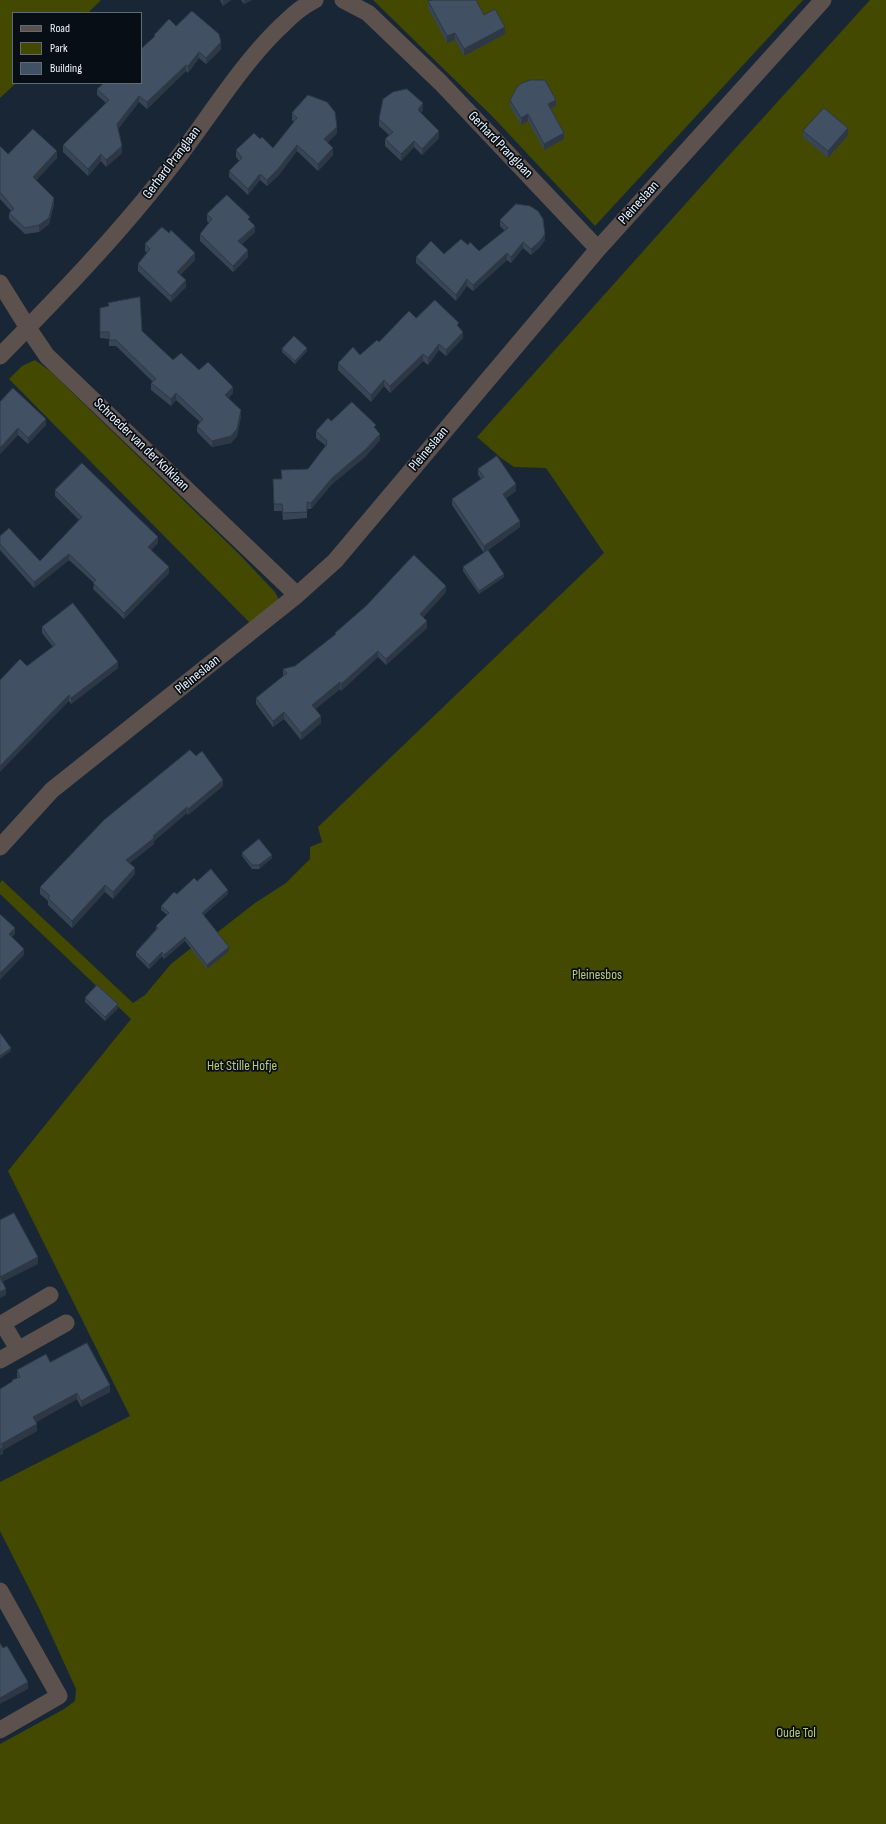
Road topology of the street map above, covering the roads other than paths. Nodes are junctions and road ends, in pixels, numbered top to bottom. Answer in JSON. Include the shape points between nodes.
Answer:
{"nodes":[{"id":1,"x":315,"y":0,"type":"edge"},
{"id":2,"x":343,"y":0,"type":"edge"},
{"id":3,"x":819,"y":4,"type":"edge"},
{"id":4,"x":598,"y":249,"type":"junction"},
{"id":5,"x":0,"y":283,"type":"edge"},
{"id":6,"x":28,"y":328,"type":"junction"},
{"id":7,"x":0,"y":356,"type":"edge"},
{"id":8,"x":297,"y":595,"type":"junction"},
{"id":9,"x":0,"y":847,"type":"edge"},
{"id":10,"x":50,"y":1296,"type":"dead end"},
{"id":11,"x":66,"y":1322,"type":"dead end"},
{"id":12,"x":2,"y":1324,"type":"edge"},
{"id":13,"x":18,"y":1349,"type":"junction"},
{"id":14,"x":0,"y":1360,"type":"edge"},
{"id":15,"x":0,"y":1591,"type":"edge"},
{"id":16,"x":0,"y":1730,"type":"edge"}],
"edges":[{"from":1,"to":6,"type":"street","name":"Gerhard Pranglaan","via":[[299,8],[263,44],[219,99],[170,168],[120,229]]},
{"from":2,"to":4,"type":"street","name":"Gerhard Pranglaan","via":[[368,13],[441,83]]},
{"from":3,"to":4,"type":"street","name":"Pleineslaan"},
{"from":4,"to":8,"type":"street","name":"Pleineslaan","via":[[335,561]]},
{"from":5,"to":6,"type":"street","name":"Schroeder van der Kolklaan"},
{"from":6,"to":7,"type":"street","name":"Gerhard Pranglaan"},
{"from":6,"to":8,"type":"street","name":"Schroeder van der Kolklaan","via":[[47,356]]},
{"from":8,"to":9,"type":"street","name":"Pleineslaan","via":[[52,790]]},
{"from":10,"to":12,"type":"street"},
{"from":11,"to":13,"type":"street"},
{"from":12,"to":13,"type":"street"},
{"from":13,"to":14,"type":"street"},
{"from":15,"to":16,"type":"street","via":[[59,1696]]}]}
